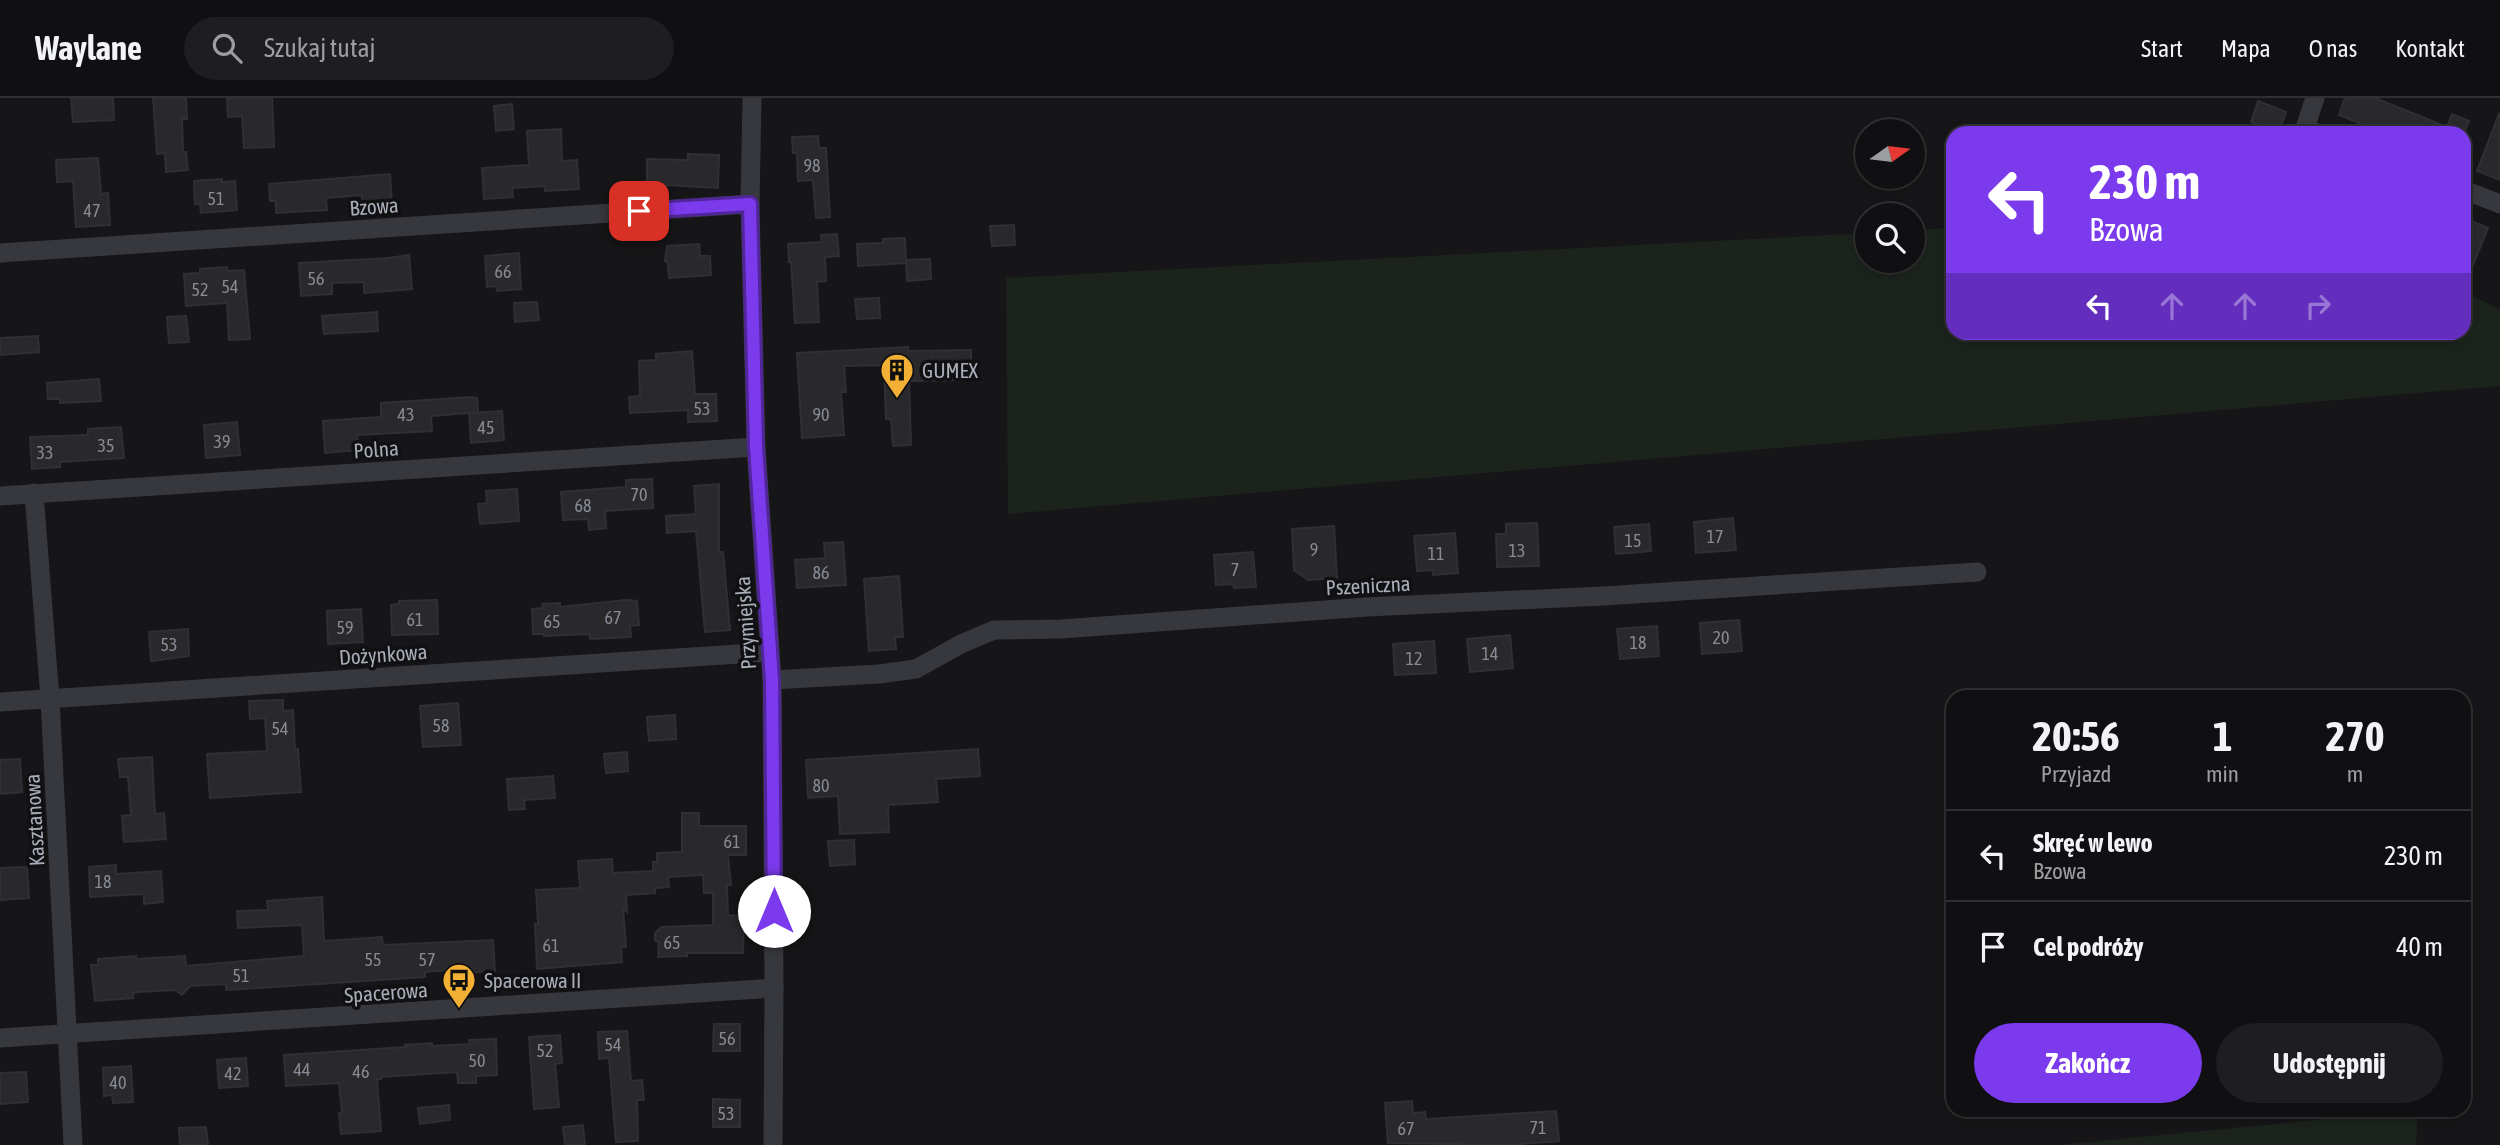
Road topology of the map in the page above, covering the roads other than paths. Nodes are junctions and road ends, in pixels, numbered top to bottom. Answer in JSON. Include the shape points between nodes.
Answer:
{"nodes":[{"id":1,"x":752,"y":98,"type":"edge"},
{"id":2,"x":2315,"y":98,"type":"edge"},
{"id":3,"x":2310,"y":126,"type":"edge"},
{"id":4,"x":2471,"y":193,"type":"edge"},
{"id":5,"x":750,"y":204,"type":"junction"},
{"id":6,"x":2500,"y":204,"type":"edge"},
{"id":7,"x":0,"y":253,"type":"edge"},
{"id":8,"x":756,"y":447,"type":"junction"},
{"id":9,"x":34,"y":493,"type":"junction"},
{"id":10,"x":0,"y":496,"type":"edge"},
{"id":11,"x":1977,"y":572,"type":"dead end"},
{"id":12,"x":770,"y":652,"type":"junction"},
{"id":13,"x":772,"y":680,"type":"junction"},
{"id":14,"x":50,"y":699,"type":"junction"},
{"id":15,"x":0,"y":702,"type":"edge"},
{"id":16,"x":774,"y":988,"type":"junction"},
{"id":17,"x":68,"y":1034,"type":"junction"},
{"id":18,"x":0,"y":1038,"type":"edge"},
{"id":19,"x":73,"y":1145,"type":"edge"},
{"id":20,"x":773,"y":1145,"type":"edge"}],
"edges":[{"from":1,"to":5,"type":"street","name":"Przymiejska"},
{"from":2,"to":3,"type":"street"},
{"from":4,"to":6,"type":"street"},
{"from":5,"to":7,"type":"street","name":"Bzowa"},
{"from":5,"to":8,"type":"street","name":"Przymiejska"},
{"from":8,"to":9,"type":"street","name":"Polna"},
{"from":8,"to":12,"type":"street","name":"Przymiejska"},
{"from":9,"to":10,"type":"street","name":"Polna"},
{"from":9,"to":14,"type":"street","name":"Kasztanowa"},
{"from":11,"to":13,"type":"street","name":"Pszeniczna","via":[[994,630],[916,669]]},
{"from":12,"to":13,"type":"street","name":"Przymiejska"},
{"from":12,"to":14,"type":"street","name":"Dożynkowa"},
{"from":13,"to":16,"type":"street","name":"Przymiejska"},
{"from":14,"to":15,"type":"street","name":"Dożynkowa"},
{"from":14,"to":17,"type":"street","name":"Kasztanowa"},
{"from":16,"to":17,"type":"street","name":"Spacerowa"},
{"from":16,"to":20,"type":"street","name":"Przymiejska"},
{"from":17,"to":18,"type":"street","name":"Spacerowa"},
{"from":17,"to":19,"type":"street","name":"Kasztanowa"}]}
